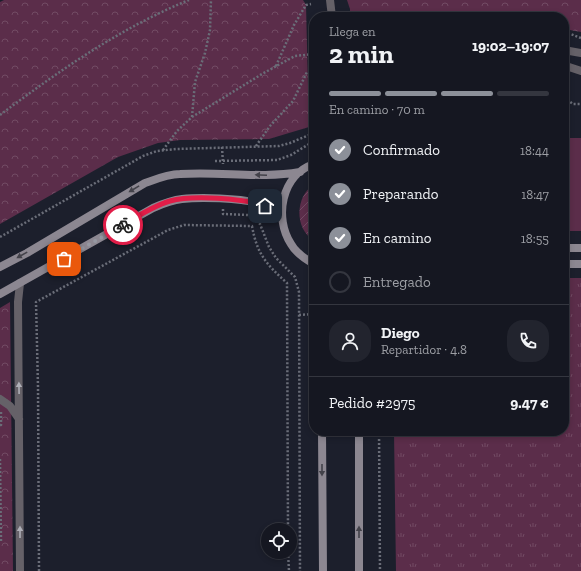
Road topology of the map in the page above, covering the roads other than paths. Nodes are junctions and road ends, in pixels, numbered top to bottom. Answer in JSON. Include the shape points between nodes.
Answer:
{"nodes":[{"id":1,"x":330,"y":0,"type":"edge"},
{"id":2,"x":331,"y":12,"type":"edge"},
{"id":3,"x":569,"y":51,"type":"edge"},
{"id":4,"x":581,"y":53,"type":"edge"},
{"id":5,"x":569,"y":67,"type":"edge"},
{"id":6,"x":581,"y":72,"type":"edge"},
{"id":7,"x":309,"y":167,"type":"edge"},
{"id":8,"x":300,"y":172,"type":"junction"},
{"id":9,"x":281,"y":217,"type":"junction"},
{"id":10,"x":569,"y":248,"type":"edge"},
{"id":11,"x":581,"y":248,"type":"edge"},
{"id":12,"x":309,"y":261,"type":"edge"},
{"id":13,"x":569,"y":264,"type":"edge"},
{"id":14,"x":581,"y":264,"type":"edge"},
{"id":15,"x":0,"y":267,"type":"edge"},
{"id":16,"x":20,"y":283,"type":"junction"},
{"id":17,"x":0,"y":294,"type":"edge"},
{"id":18,"x":0,"y":399,"type":"edge"},
{"id":19,"x":19,"y":419,"type":"junction"},
{"id":20,"x":322,"y":436,"type":"edge"},
{"id":21,"x":359,"y":436,"type":"edge"},
{"id":22,"x":20,"y":571,"type":"edge"},
{"id":23,"x":323,"y":571,"type":"edge"},
{"id":24,"x":359,"y":571,"type":"edge"}],
"edges":[{"from":1,"to":2,"type":"street"},
{"from":3,"to":4,"type":"street"},
{"from":5,"to":6,"type":"street"},
{"from":7,"to":8,"type":"street"},
{"from":8,"to":9,"type":"street","via":[[287,189],[282,202]]},
{"from":8,"to":15,"type":"street","one_way":true,"via":[[274,176],[180,174],[163,177],[145,183]]},
{"from":9,"to":12,"type":"street","via":[[284,232],[291,246]]},
{"from":9,"to":16,"type":"street","via":[[265,206],[244,200],[198,198],[169,201]]},
{"from":10,"to":11,"type":"street"},
{"from":13,"to":14,"type":"street"},
{"from":16,"to":17,"type":"street"},
{"from":19,"to":16,"type":"street","one_way":true},
{"from":18,"to":19,"type":"street","via":[[10,406]]},
{"from":22,"to":19,"type":"street","one_way":true},
{"from":20,"to":23,"type":"street","one_way":true},
{"from":24,"to":21,"type":"street","one_way":true}]}
